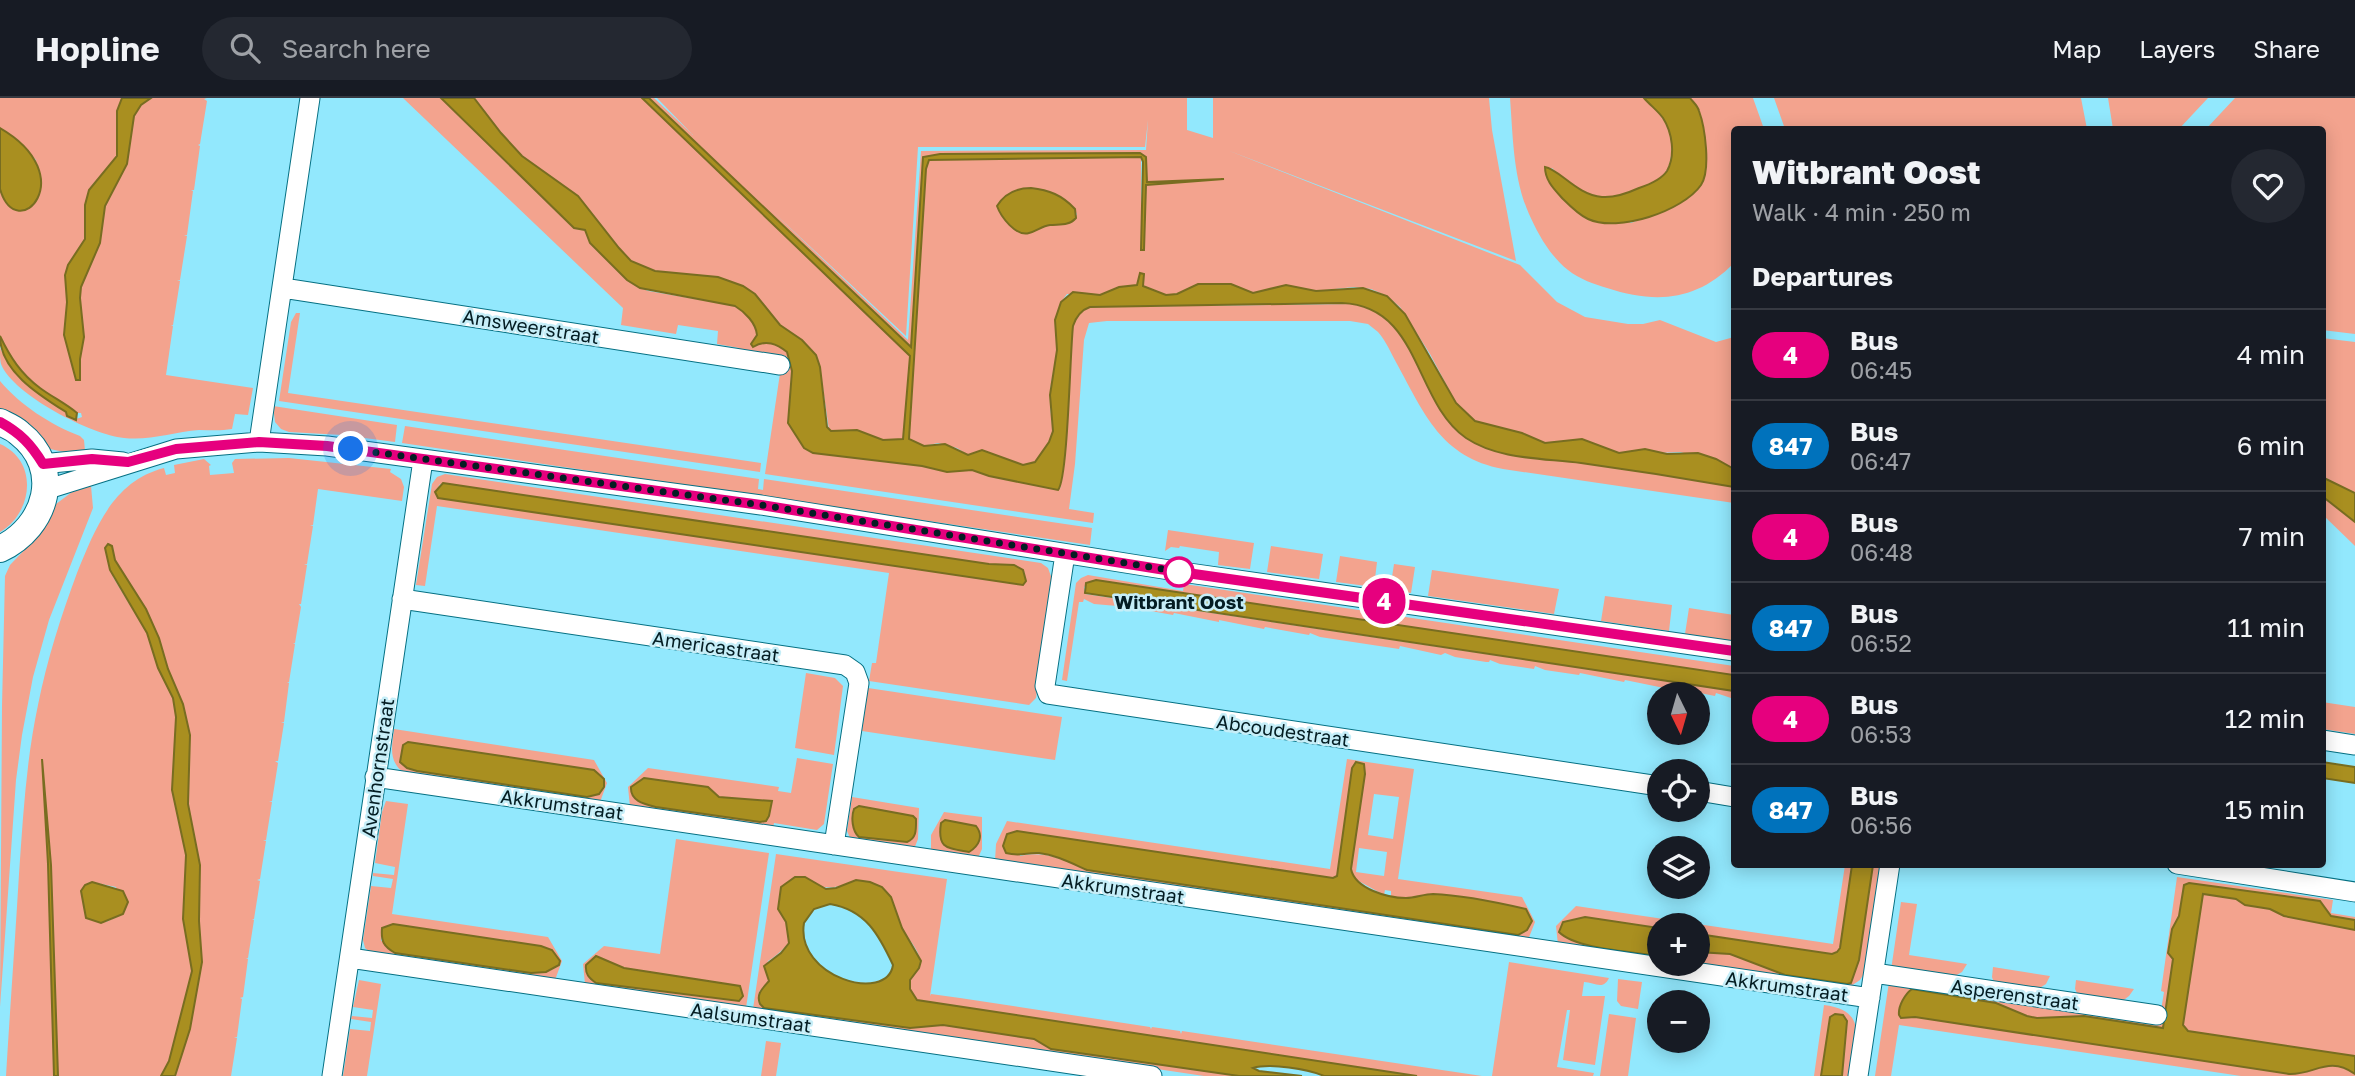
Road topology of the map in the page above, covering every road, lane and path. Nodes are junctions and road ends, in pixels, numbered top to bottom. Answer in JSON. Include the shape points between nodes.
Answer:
{"nodes":[{"id":1,"x":310,"y":98,"type":"edge"},
{"id":2,"x":283,"y":288,"type":"junction"},
{"id":3,"x":779,"y":365,"type":"dead end"},
{"id":4,"x":0,"y":422,"type":"edge"},
{"id":5,"x":259,"y":442,"type":"junction"},
{"id":6,"x":423,"y":460,"type":"junction"},
{"id":7,"x":44,"y":477,"type":"junction"},
{"id":8,"x":0,"y":549,"type":"edge"},
{"id":9,"x":1065,"y":554,"type":"junction"},
{"id":10,"x":402,"y":599,"type":"junction"},
{"id":11,"x":1731,"y":651,"type":"edge"},
{"id":12,"x":2326,"y":741,"type":"edge"},
{"id":13,"x":2355,"y":745,"type":"edge"},
{"id":14,"x":375,"y":777,"type":"junction"},
{"id":15,"x":1647,"y":784,"type":"edge"},
{"id":16,"x":1710,"y":793,"type":"edge"},
{"id":17,"x":1731,"y":796,"type":"edge"},
{"id":18,"x":834,"y":845,"type":"junction"},
{"id":19,"x":1889,"y":868,"type":"edge"},
{"id":20,"x":2202,"y":868,"type":"edge"},
{"id":21,"x":2355,"y":892,"type":"edge"},
{"id":22,"x":350,"y":958,"type":"junction"},
{"id":23,"x":1874,"y":973,"type":"junction"},
{"id":24,"x":1870,"y":998,"type":"junction"},
{"id":25,"x":2157,"y":1015,"type":"dead end"},
{"id":26,"x":332,"y":1076,"type":"edge"},
{"id":27,"x":1152,"y":1076,"type":"edge"},
{"id":28,"x":1858,"y":1076,"type":"edge"}],
"edges":[{"from":1,"to":2,"type":"street"},
{"from":2,"to":3,"type":"street","name":"Amsweerstraat"},
{"from":2,"to":5,"type":"street"},
{"from":4,"to":7,"type":"main road","via":[[34,449]]},
{"from":5,"to":6,"type":"street"},
{"from":5,"to":7,"type":"street","via":[[176,449],[95,476]]},
{"from":6,"to":9,"type":"street","via":[[761,505]]},
{"from":6,"to":10,"type":"street","name":"Avenhornstraat"},
{"from":7,"to":8,"type":"main road","via":[[41,509],[30,528]]},
{"from":9,"to":11,"type":"street"},
{"from":9,"to":15,"type":"street","name":"Abcoudestraat","via":[[1045,686],[1048,694]]},
{"from":10,"to":14,"type":"street","name":"Avenhornstraat"},
{"from":10,"to":18,"type":"street","name":"Americastraat","via":[[845,665],[856,672],[859,683]]},
{"from":12,"to":13,"type":"street"},
{"from":14,"to":18,"type":"street","name":"Akkrumstraat"},
{"from":14,"to":22,"type":"street","name":"Avenhornstraat"},
{"from":16,"to":17,"type":"street"},
{"from":18,"to":24,"type":"street","name":"Akkrumstraat"},
{"from":19,"to":23,"type":"street"},
{"from":20,"to":21,"type":"street"},
{"from":22,"to":26,"type":"street","name":"Avenhornstraat"},
{"from":22,"to":27,"type":"street","name":"Aalsumstraat"},
{"from":23,"to":24,"type":"street"},
{"from":23,"to":25,"type":"street","name":"Asperenstraat"},
{"from":24,"to":28,"type":"street"}]}
